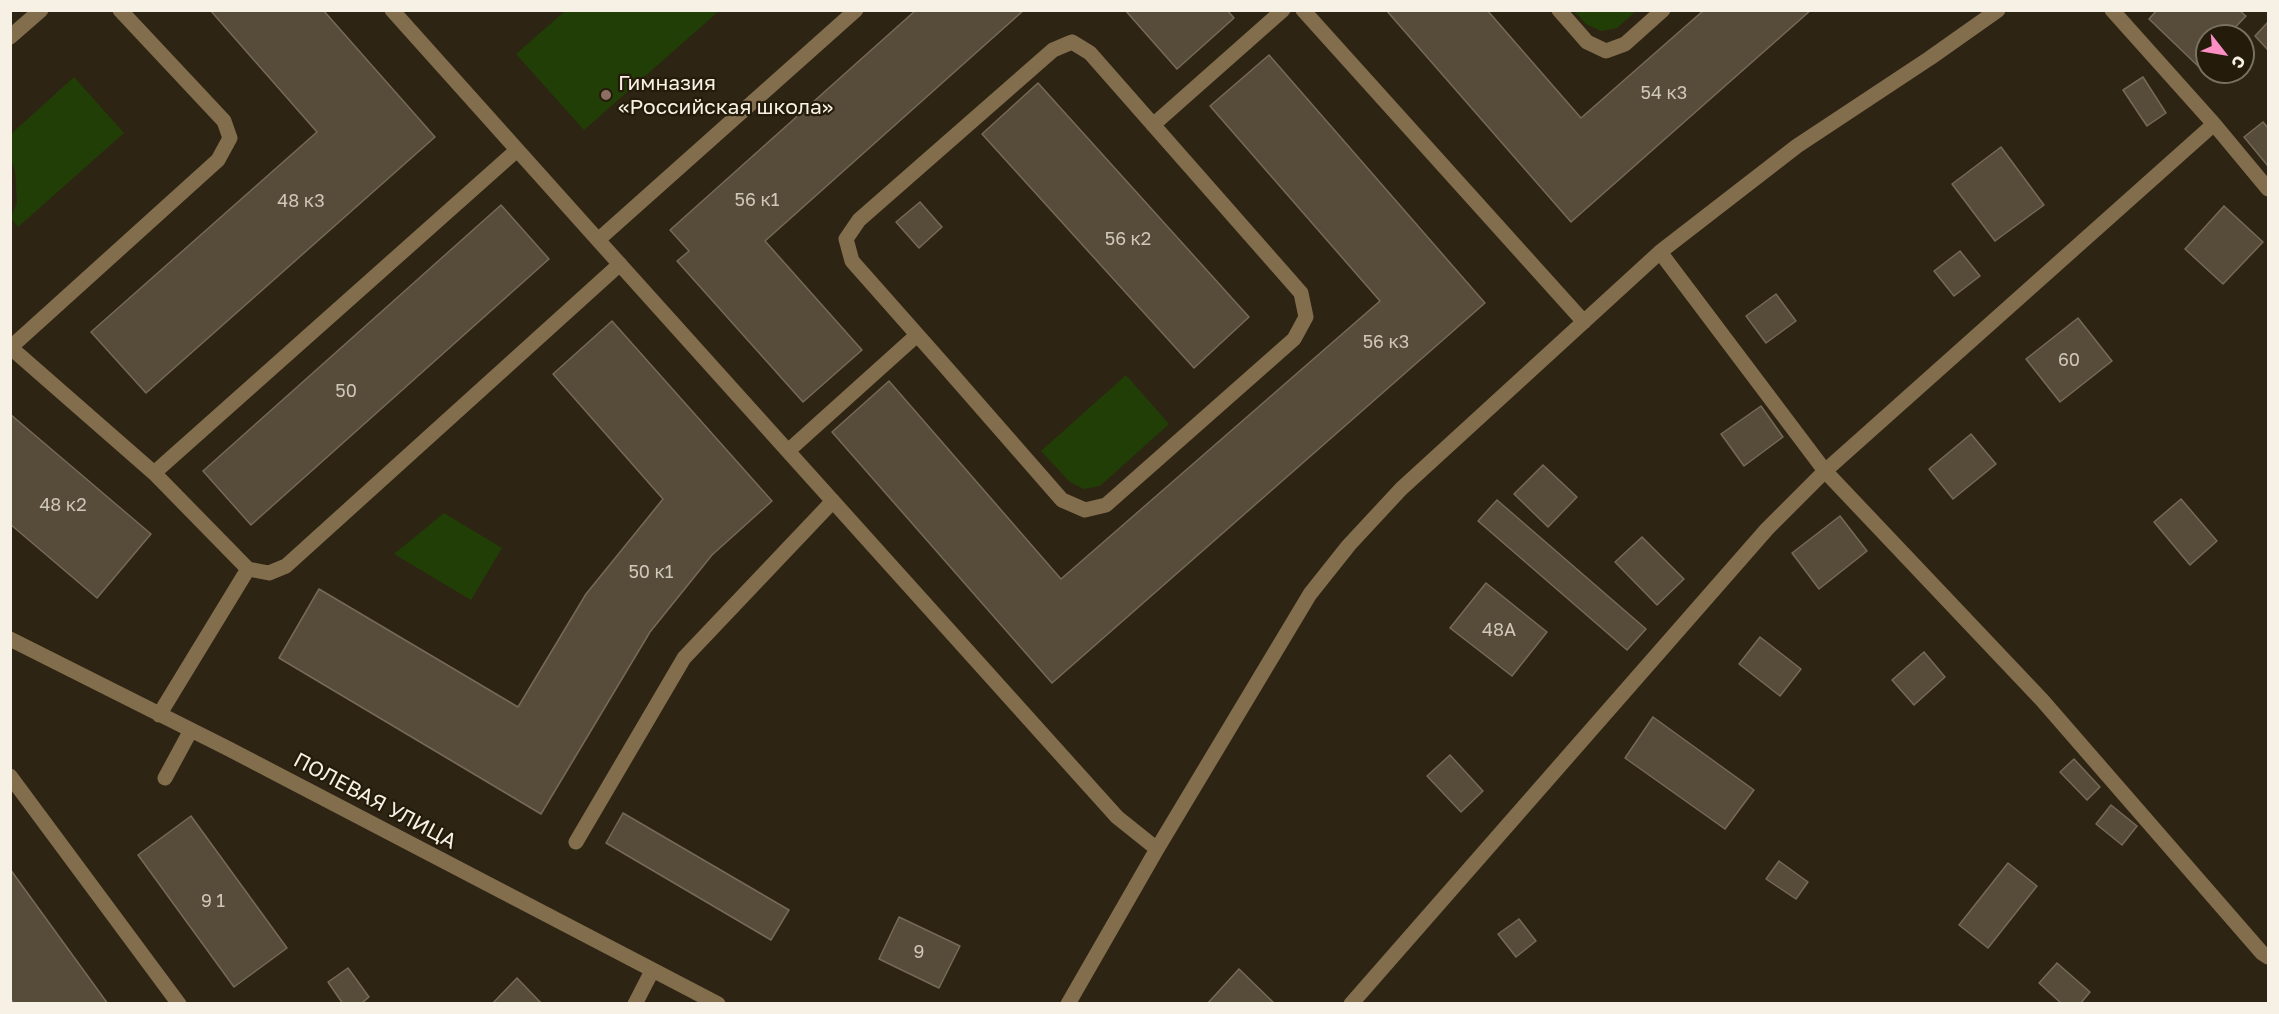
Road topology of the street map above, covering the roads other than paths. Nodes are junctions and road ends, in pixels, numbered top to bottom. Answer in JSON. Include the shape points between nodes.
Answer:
{"nodes":[{"id":1,"x":40,"y":10,"type":"edge"},
{"id":2,"x":120,"y":10,"type":"edge"},
{"id":3,"x":392,"y":10,"type":"edge"},
{"id":4,"x":856,"y":10,"type":"edge"},
{"id":5,"x":1283,"y":10,"type":"edge"},
{"id":6,"x":1304,"y":10,"type":"edge"},
{"id":7,"x":1559,"y":10,"type":"edge"},
{"id":8,"x":1663,"y":10,"type":"edge"},
{"id":9,"x":1998,"y":10,"type":"edge"},
{"id":10,"x":2112,"y":10,"type":"edge"},
{"id":11,"x":10,"y":38,"type":"edge"},
{"id":12,"x":2214,"y":124,"type":"junction"},
{"id":13,"x":1154,"y":125,"type":"junction"},
{"id":14,"x":517,"y":150,"type":"junction"},
{"id":15,"x":2268,"y":189,"type":"edge"},
{"id":16,"x":598,"y":240,"type":"junction"},
{"id":17,"x":1660,"y":252,"type":"junction"},
{"id":18,"x":620,"y":264,"type":"junction"},
{"id":19,"x":1584,"y":322,"type":"junction"},
{"id":20,"x":917,"y":334,"type":"junction"},
{"id":21,"x":10,"y":347,"type":"edge"},
{"id":22,"x":788,"y":451,"type":"junction"},
{"id":23,"x":1825,"y":471,"type":"junction"},
{"id":24,"x":154,"y":473,"type":"junction"},
{"id":25,"x":833,"y":501,"type":"junction"},
{"id":26,"x":248,"y":569,"type":"junction"},
{"id":27,"x":10,"y":639,"type":"edge"},
{"id":28,"x":159,"y":715,"type":"junction"},
{"id":29,"x":191,"y":730,"type":"junction"},
{"id":30,"x":10,"y":776,"type":"edge"},
{"id":31,"x":165,"y":778,"type":"dead end"},
{"id":32,"x":576,"y":842,"type":"dead end"},
{"id":33,"x":1157,"y":849,"type":"junction"},
{"id":34,"x":2268,"y":957,"type":"edge"},
{"id":35,"x":652,"y":971,"type":"junction"},
{"id":36,"x":179,"y":1004,"type":"edge"},
{"id":37,"x":635,"y":1004,"type":"edge"},
{"id":38,"x":718,"y":1004,"type":"edge"},
{"id":39,"x":1068,"y":1004,"type":"edge"},
{"id":40,"x":1351,"y":1004,"type":"edge"}],
"edges":[{"from":1,"to":11,"type":"street"},
{"from":2,"to":21,"type":"street","via":[[224,121],[230,138],[218,160]]},
{"from":3,"to":14,"type":"street"},
{"from":4,"to":16,"type":"street"},
{"from":5,"to":13,"type":"street"},
{"from":6,"to":19,"type":"street"},
{"from":7,"to":8,"type":"street","via":[[1587,42],[1606,51],[1625,44]]},
{"from":9,"to":17,"type":"street","via":[[1797,146]]},
{"from":10,"to":12,"type":"street"},
{"from":12,"to":15,"type":"street"},
{"from":12,"to":23,"type":"street"},
{"from":13,"to":20,"type":"street","via":[[1090,53],[1072,42],[1053,50],[859,220],[846,239],[852,261]]},
{"from":13,"to":20,"type":"street","via":[[1301,293],[1306,316],[1294,339],[1106,505],[1085,510],[1062,500]]},
{"from":14,"to":16,"type":"street"},
{"from":14,"to":24,"type":"street"},
{"from":16,"to":18,"type":"street"},
{"from":17,"to":19,"type":"street"},
{"from":17,"to":23,"type":"street"},
{"from":18,"to":22,"type":"street"},
{"from":18,"to":26,"type":"street","via":[[286,566],[269,573]]},
{"from":19,"to":33,"type":"street","via":[[1401,489],[1349,545],[1310,594]]},
{"from":20,"to":22,"type":"street"},
{"from":21,"to":24,"type":"street"},
{"from":22,"to":25,"type":"street"},
{"from":23,"to":34,"type":"street","via":[[2042,700]]},
{"from":23,"to":40,"type":"street","via":[[1767,529]]},
{"from":24,"to":26,"type":"street"},
{"from":25,"to":32,"type":"street","via":[[684,658]]},
{"from":25,"to":33,"type":"street","via":[[1117,817]]},
{"from":26,"to":28,"type":"street"},
{"from":27,"to":28,"type":"street","name":"ПОЛЕВАЯ УЛИЦА"},
{"from":28,"to":29,"type":"street","name":"ПОЛЕВАЯ УЛИЦА"},
{"from":29,"to":31,"type":"street"},
{"from":29,"to":35,"type":"street","name":"ПОЛЕВАЯ УЛИЦА"},
{"from":30,"to":36,"type":"street"},
{"from":33,"to":39,"type":"street"},
{"from":35,"to":37,"type":"street"},
{"from":35,"to":38,"type":"street","name":"ПОЛЕВАЯ УЛИЦА"}]}
